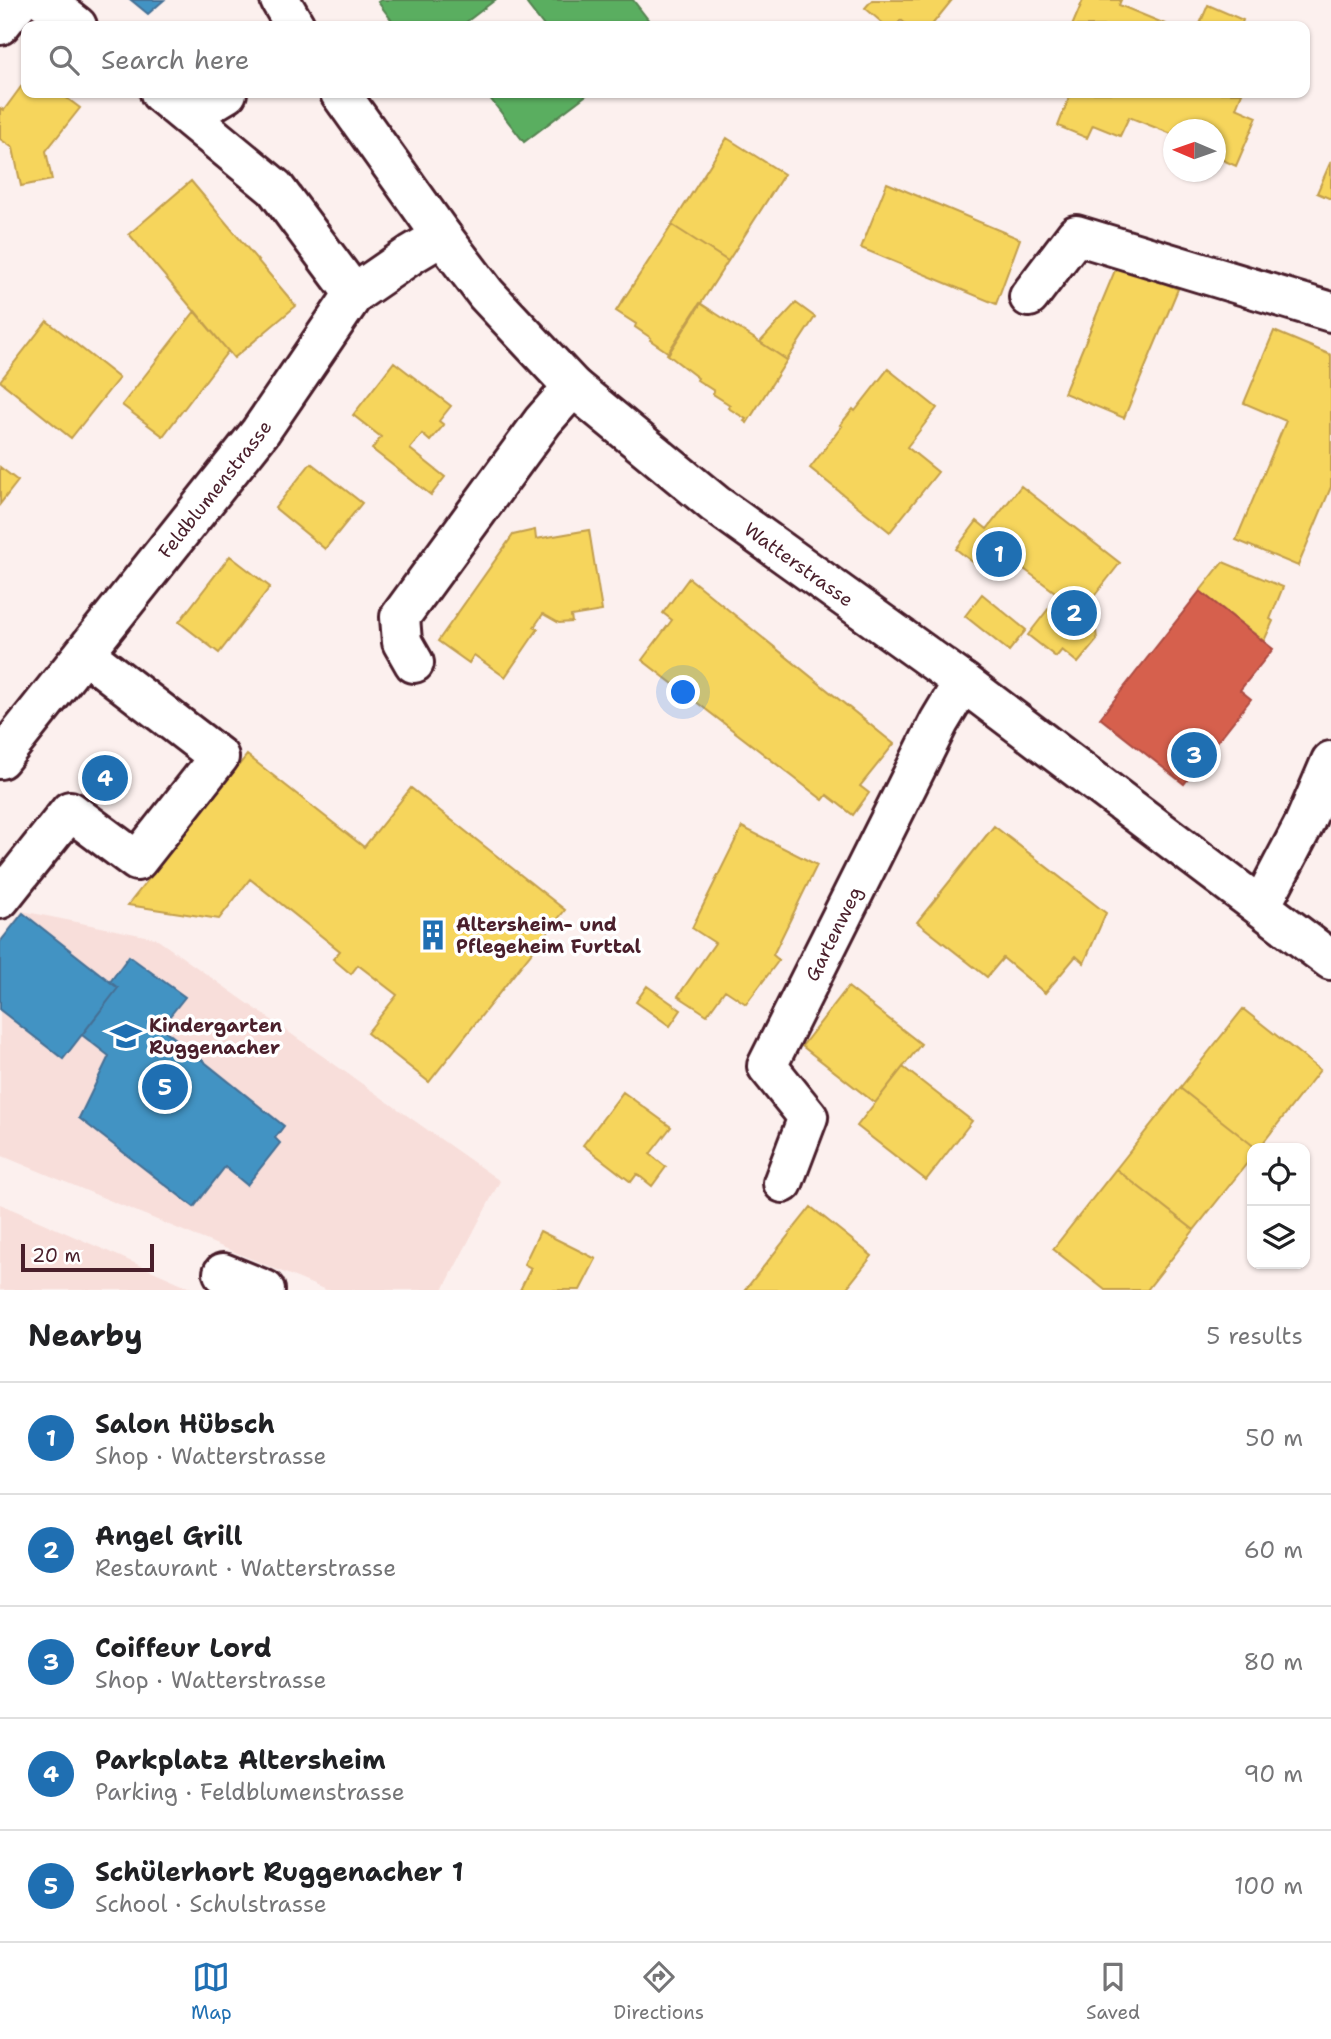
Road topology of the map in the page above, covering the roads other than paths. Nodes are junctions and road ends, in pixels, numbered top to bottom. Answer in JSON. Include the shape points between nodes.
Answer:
{"nodes":[{"id":1,"x":20,"y":0,"type":"edge"},
{"id":2,"x":44,"y":0,"type":"edge"},
{"id":3,"x":280,"y":0,"type":"edge"},
{"id":4,"x":71,"y":21,"type":"edge"},
{"id":5,"x":292,"y":21,"type":"edge"},
{"id":6,"x":0,"y":25,"type":"edge"},
{"id":7,"x":203,"y":98,"type":"edge"},
{"id":8,"x":344,"y":98,"type":"edge"},
{"id":9,"x":174,"y":104,"type":"edge"},
{"id":10,"x":442,"y":236,"type":"junction"},
{"id":11,"x":354,"y":294,"type":"junction"},
{"id":12,"x":1029,"y":298,"type":"dead end"},
{"id":13,"x":1331,"y":312,"type":"edge"},
{"id":14,"x":573,"y":387,"type":"junction"},
{"id":15,"x":85,"y":654,"type":"junction"},
{"id":16,"x":414,"y":663,"type":"dead end"},
{"id":17,"x":963,"y":682,"type":"junction"},
{"id":18,"x":0,"y":759,"type":"edge"},
{"id":19,"x":1331,"y":761,"type":"edge"},
{"id":20,"x":0,"y":899,"type":"edge"},
{"id":21,"x":1261,"y":906,"type":"junction"},
{"id":22,"x":1331,"y":960,"type":"edge"},
{"id":23,"x":783,"y":1183,"type":"dead end"},
{"id":24,"x":223,"y":1273,"type":"dead end"},
{"id":25,"x":265,"y":1290,"type":"edge"}],
"edges":[{"from":1,"to":6,"type":"street"},
{"from":2,"to":4,"type":"street"},
{"from":3,"to":5,"type":"street"},
{"from":7,"to":9,"type":"street"},
{"from":8,"to":10,"type":"street","name":"Watterstrasse"},
{"from":9,"to":11,"type":"street","via":[[275,188]]},
{"from":10,"to":11,"type":"street","name":"Feldblumenstrasse"},
{"from":10,"to":14,"type":"street","name":"Watterstrasse","via":[[486,294]]},
{"from":11,"to":15,"type":"street","name":"Feldblumenstrasse","via":[[260,432]]},
{"from":12,"to":13,"type":"street","via":[[1076,235]]},
{"from":14,"to":16,"type":"street","via":[[543,421],[400,617],[402,642]]},
{"from":14,"to":17,"type":"street","name":"Watterstrasse","via":[[715,504]]},
{"from":15,"to":18,"type":"street","name":"Feldblumenstrasse"},
{"from":15,"to":20,"type":"street","via":[[219,757],[137,861],[70,811]]},
{"from":17,"to":21,"type":"street","name":"Watterstrasse"},
{"from":17,"to":23,"type":"street","name":"Gartenweg","via":[[767,1066],[808,1117]]},
{"from":19,"to":21,"type":"street"},
{"from":21,"to":22,"type":"street","name":"Watterstrasse"},
{"from":24,"to":25,"type":"street"}]}
